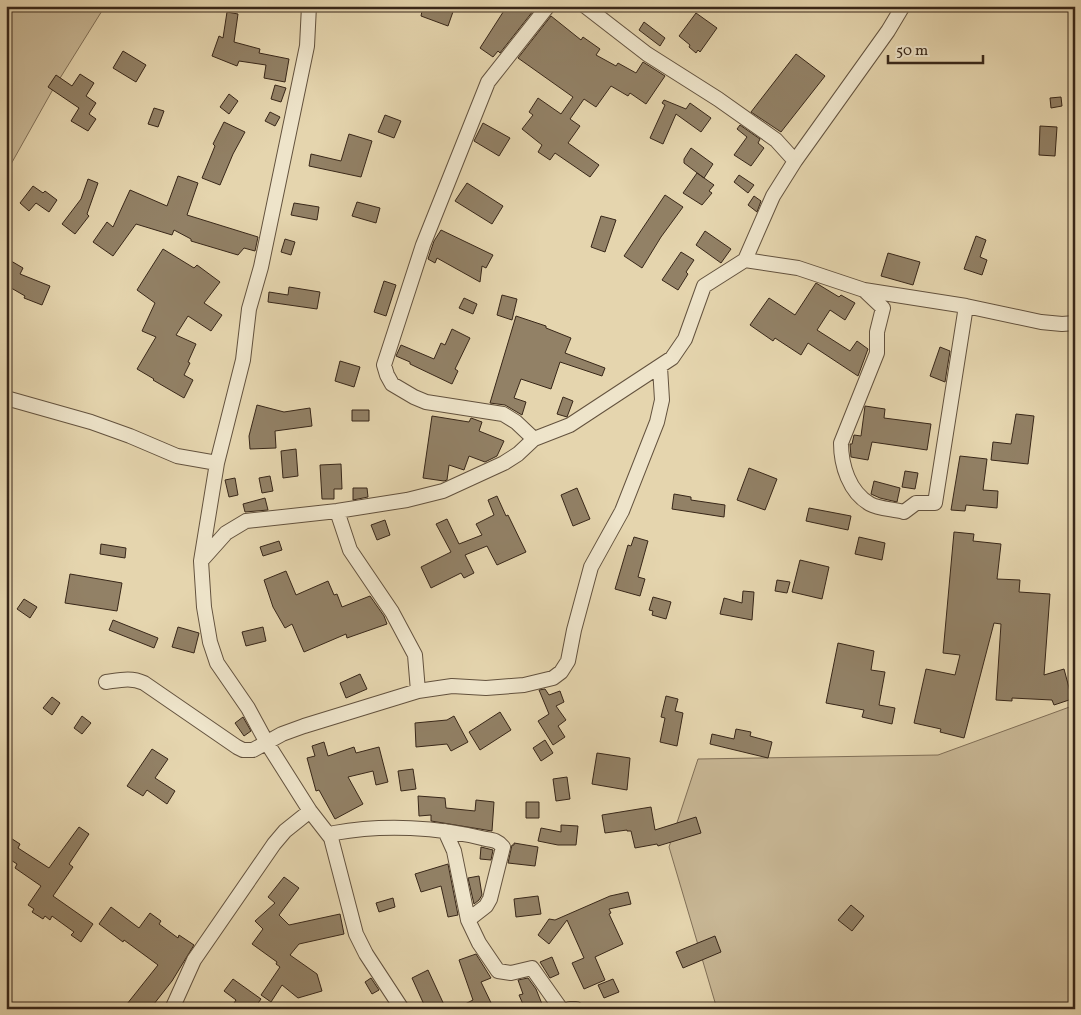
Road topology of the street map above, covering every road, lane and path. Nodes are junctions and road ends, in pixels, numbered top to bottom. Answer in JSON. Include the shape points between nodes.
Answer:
{"nodes":[{"id":1,"x":309,"y":6,"type":"edge"},
{"id":2,"x":548,"y":6,"type":"edge"},
{"id":3,"x":586,"y":6,"type":"edge"},
{"id":4,"x":903,"y":6,"type":"edge"},
{"id":5,"x":795,"y":161,"type":"junction"},
{"id":6,"x":745,"y":260,"type":"junction"},
{"id":7,"x":864,"y":290,"type":"junction"},
{"id":8,"x":966,"y":306,"type":"junction"},
{"id":9,"x":1075,"y":323,"type":"edge"},
{"id":10,"x":660,"y":367,"type":"junction"},
{"id":11,"x":6,"y":398,"type":"edge"},
{"id":12,"x":534,"y":439,"type":"junction"},
{"id":13,"x":217,"y":464,"type":"junction"},
{"id":14,"x":337,"y":511,"type":"junction"},
{"id":15,"x":201,"y":561,"type":"junction"},
{"id":16,"x":106,"y":682,"type":"dead end"},
{"id":17,"x":418,"y":691,"type":"junction"},
{"id":18,"x":267,"y":743,"type":"junction"},
{"id":19,"x":310,"y":810,"type":"junction"},
{"id":20,"x":445,"y":831,"type":"junction"},
{"id":21,"x":331,"y":838,"type":"junction"},
{"id":22,"x":468,"y":920,"type":"junction"},
{"id":23,"x":562,"y":1008,"type":"edge"},
{"id":24,"x":172,"y":1009,"type":"edge"},
{"id":25,"x":402,"y":1009,"type":"edge"},
{"id":26,"x":576,"y":1009,"type":"edge"}],
"edges":[{"from":1,"to":13,"type":"street","via":[[307,46],[261,267],[249,309],[243,360]]},
{"from":2,"to":12,"type":"street","via":[[488,82],[423,245],[384,364],[392,384],[414,397],[434,404],[503,414]]},
{"from":3,"to":5,"type":"street","via":[[647,54],[776,140]]},
{"from":4,"to":5,"type":"street"},
{"from":5,"to":6,"type":"street","via":[[773,196]]},
{"from":6,"to":7,"type":"street","via":[[798,268]]},
{"from":6,"to":10,"type":"street","via":[[704,286],[685,339],[672,358]]},
{"from":7,"to":8,"type":"street"},
{"from":7,"to":8,"type":"street","via":[[883,308],[877,332],[877,353],[841,443],[841,456],[847,478],[857,493],[870,504],[904,512],[916,503],[935,503]]},
{"from":8,"to":9,"type":"street","via":[[1041,322]]},
{"from":10,"to":12,"type":"street","via":[[570,425]]},
{"from":10,"to":17,"type":"street","via":[[662,400],[657,422],[622,510],[591,567],[568,661],[561,672],[553,678],[524,686],[452,686]]},
{"from":11,"to":13,"type":"street","via":[[92,422],[177,456]]},
{"from":12,"to":14,"type":"street","via":[[504,463],[443,491]]},
{"from":13,"to":15,"type":"street"},
{"from":14,"to":15,"type":"street","via":[[246,521],[226,533]]},
{"from":14,"to":17,"type":"street","via":[[350,550],[392,612],[415,655]]},
{"from":15,"to":18,"type":"street","via":[[204,607],[217,663]]},
{"from":16,"to":18,"type":"street","via":[[128,679],[144,682],[243,750],[253,750]]},
{"from":17,"to":18,"type":"street","via":[[304,726]]},
{"from":18,"to":19,"type":"street"},
{"from":19,"to":21,"type":"street"},
{"from":19,"to":24,"type":"street","via":[[274,844],[194,960]]},
{"from":20,"to":21,"type":"street","via":[[349,830],[334,833]]},
{"from":20,"to":22,"type":"street","via":[[454,851]]},
{"from":20,"to":22,"type":"street","via":[[479,836],[500,842],[503,847],[490,899]]},
{"from":21,"to":25,"type":"street","via":[[356,934]]},
{"from":22,"to":23,"type":"street","via":[[479,944],[498,971],[511,973],[532,968]]},
{"from":23,"to":26,"type":"street"}]}
